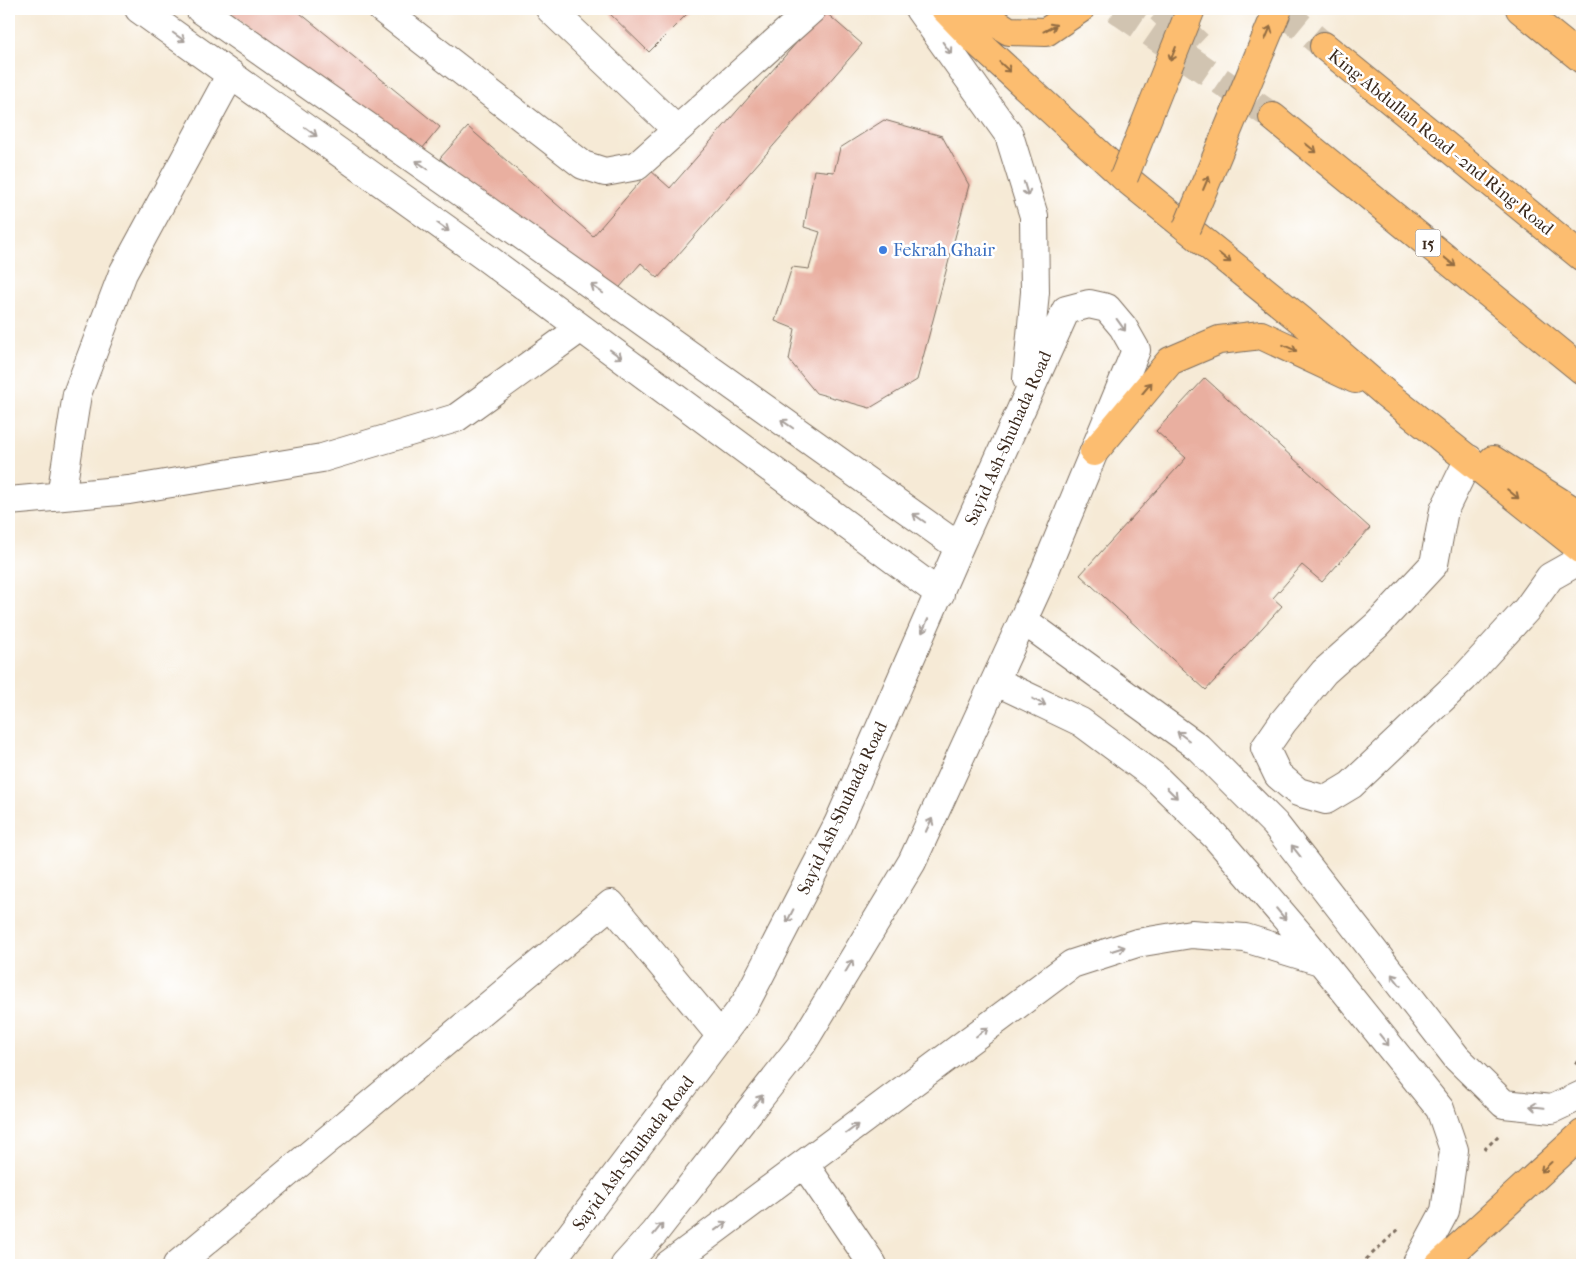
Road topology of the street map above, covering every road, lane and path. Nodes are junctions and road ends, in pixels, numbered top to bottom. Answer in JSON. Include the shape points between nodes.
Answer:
{"nodes":[{"id":1,"x":139,"y":9,"type":"edge"},
{"id":2,"x":200,"y":9,"type":"edge"},
{"id":3,"x":382,"y":9,"type":"edge"},
{"id":4,"x":550,"y":9,"type":"edge"},
{"id":5,"x":812,"y":9,"type":"edge"},
{"id":6,"x":919,"y":9,"type":"edge"},
{"id":7,"x":945,"y":9,"type":"edge"},
{"id":8,"x":974,"y":9,"type":"edge"},
{"id":9,"x":1080,"y":9,"type":"edge"},
{"id":10,"x":1191,"y":9,"type":"edge"},
{"id":11,"x":1278,"y":9,"type":"edge"},
{"id":12,"x":1520,"y":9,"type":"edge"},
{"id":13,"x":1324,"y":46,"type":"tunnel mouth"},
{"id":14,"x":1578,"y":57,"type":"edge"},
{"id":15,"x":231,"y":74,"type":"junction"},
{"id":16,"x":1273,"y":117,"type":"tunnel mouth"},
{"id":17,"x":677,"y":130,"type":"junction"},
{"id":18,"x":1124,"y":176,"type":"junction"},
{"id":19,"x":1187,"y":228,"type":"junction"},
{"id":20,"x":1582,"y":257,"type":"edge"},
{"id":21,"x":581,"y":328,"type":"junction"},
{"id":22,"x":1582,"y":370,"type":"edge"},
{"id":23,"x":1386,"y":393,"type":"junction"},
{"id":24,"x":1025,"y":401,"type":"junction"},
{"id":25,"x":1094,"y":452,"type":"junction"},
{"id":26,"x":1469,"y":459,"type":"junction"},
{"id":27,"x":61,"y":496,"type":"junction"},
{"id":28,"x":9,"y":501,"type":"edge"},
{"id":29,"x":1582,"y":516,"type":"edge"},
{"id":30,"x":959,"y":547,"type":"junction"},
{"id":31,"x":1582,"y":550,"type":"edge"},
{"id":32,"x":1582,"y":559,"type":"edge"},
{"id":33,"x":940,"y":594,"type":"junction"},
{"id":34,"x":1023,"y":620,"type":"junction"},
{"id":35,"x":995,"y":681,"type":"junction"},
{"id":36,"x":1320,"y":961,"type":"junction"},
{"id":37,"x":721,"y":1036,"type":"junction"},
{"id":38,"x":1582,"y":1095,"type":"edge"},
{"id":39,"x":1582,"y":1134,"type":"edge"},
{"id":40,"x":805,"y":1164,"type":"junction"},
{"id":41,"x":177,"y":1265,"type":"edge"},
{"id":42,"x":548,"y":1265,"type":"edge"},
{"id":43,"x":626,"y":1265,"type":"edge"},
{"id":44,"x":668,"y":1265,"type":"edge"},
{"id":45,"x":873,"y":1265,"type":"edge"},
{"id":46,"x":1416,"y":1265,"type":"edge"},
{"id":47,"x":1439,"y":1265,"type":"edge"}],
"edges":[{"from":1,"to":15,"type":"street","one_way":true},
{"from":30,"to":2,"type":"street","one_way":true},
{"from":3,"to":17,"type":"street","via":[[583,165],[604,172],[637,166]]},
{"from":4,"to":17,"type":"street"},
{"from":5,"to":17,"type":"street"},
{"from":6,"to":24,"type":"street","one_way":true,"via":[[1009,135],[1034,216],[1035,292]]},
{"from":7,"to":18,"type":"main road","one_way":true},
{"from":8,"to":9,"type":"main road","one_way":true,"via":[[1009,31],[1046,32]]},
{"from":10,"to":18,"type":"main road","one_way":true,"bridge":true},
{"from":19,"to":11,"type":"main road","one_way":true,"bridge":true},
{"from":12,"to":14,"type":"main road"},
{"from":13,"to":20,"type":"main road","name":"King Abdullah Road - 2nd Ring Road"},
{"from":15,"to":21,"type":"street","one_way":true},
{"from":15,"to":27,"type":"street","via":[[123,273],[77,394]]},
{"from":16,"to":22,"type":"main road","number":"15","one_way":true},
{"from":18,"to":19,"type":"main road"},
{"from":19,"to":23,"type":"main road","one_way":true},
{"from":21,"to":27,"type":"street","via":[[456,418],[322,458],[129,490]]},
{"from":21,"to":33,"type":"street","one_way":true},
{"from":25,"to":23,"type":"main road","one_way":true,"via":[[1170,361],[1219,340],[1261,335]]},
{"from":23,"to":26,"type":"main road"},
{"from":23,"to":29,"type":"main road"},
{"from":24,"to":25,"type":"street","name":"Sayid Ash-Shuhada Road","one_way":true,"via":[[1066,310],[1089,304],[1107,308],[1136,350]]},
{"from":24,"to":30,"type":"street","name":"Sayid Ash-Shuhada Road"},
{"from":25,"to":34,"type":"street"},
{"from":26,"to":31,"type":"main road","one_way":true},
{"from":26,"to":32,"type":"street","via":[[1444,510],[1434,564],[1377,625],[1324,672],[1265,748],[1278,775],[1298,792],[1326,800],[1351,785],[1464,678],[1527,609],[1550,578]]},
{"from":27,"to":28,"type":"street"},
{"from":30,"to":33,"type":"street","name":"Sayid Ash-Shuhada Road"},
{"from":33,"to":37,"type":"street","name":"Sayid Ash-Shuhada Road","one_way":true,"via":[[838,824],[745,1004]]},
{"from":34,"to":35,"type":"street"},
{"from":38,"to":34,"type":"street","one_way":true,"via":[[1552,1109],[1504,1104],[1457,1058],[1276,824],[1198,747]]},
{"from":35,"to":36,"type":"street","one_way":true,"via":[[1081,722],[1154,776],[1215,836]]},
{"from":43,"to":35,"type":"street","one_way":true,"via":[[802,1044],[912,862]]},
{"from":40,"to":36,"type":"street","one_way":true,"via":[[1072,964],[1137,942],[1191,934],[1245,938]]},
{"from":36,"to":46,"type":"street","one_way":true,"via":[[1440,1109],[1454,1150],[1445,1211]]},
{"from":37,"to":41,"type":"street","via":[[611,904]]},
{"from":37,"to":42,"type":"street","name":"Sayid Ash-Shuhada Road"},
{"from":39,"to":47,"type":"main road","one_way":true},
{"from":44,"to":40,"type":"street","one_way":true},
{"from":40,"to":45,"type":"street"}]}
